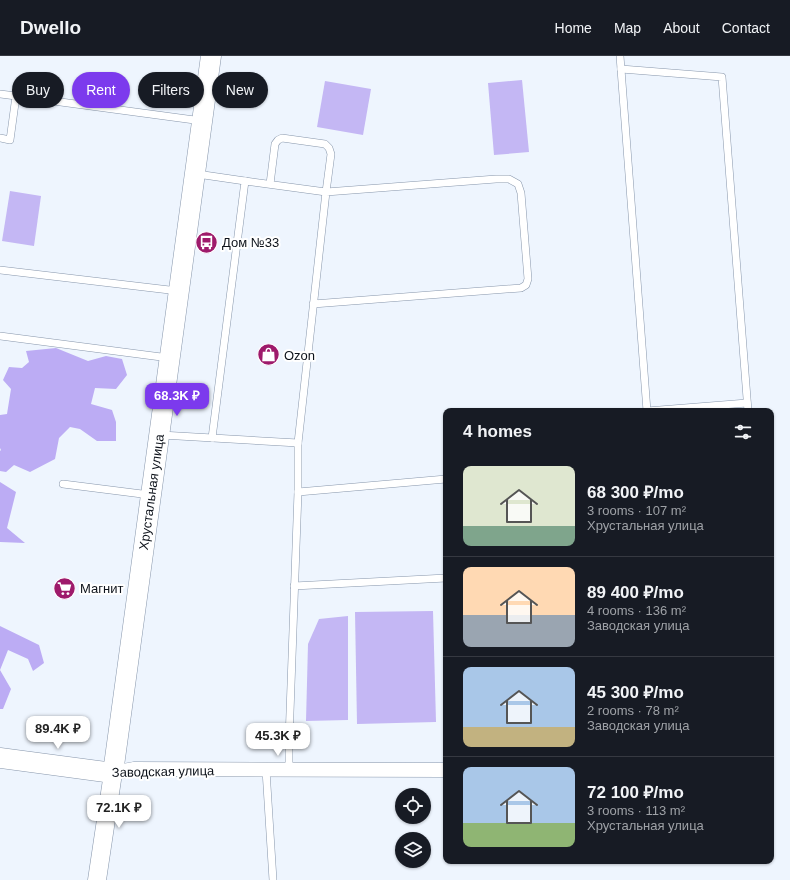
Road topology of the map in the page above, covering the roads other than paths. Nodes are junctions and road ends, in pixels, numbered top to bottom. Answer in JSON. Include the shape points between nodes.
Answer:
{"nodes":[{"id":1,"x":211,"y":56,"type":"edge"},
{"id":2,"x":620,"y":56,"type":"edge"},
{"id":3,"x":621,"y":69,"type":"junction"},
{"id":4,"x":0,"y":94,"type":"edge"},
{"id":5,"x":12,"y":96,"type":"edge"},
{"id":6,"x":64,"y":102,"type":"edge"},
{"id":7,"x":14,"y":108,"type":"edge"},
{"id":8,"x":202,"y":121,"type":"junction"},
{"id":9,"x":0,"y":138,"type":"edge"},
{"id":10,"x":195,"y":173,"type":"junction"},
{"id":11,"x":245,"y":181,"type":"junction"},
{"id":12,"x":270,"y":184,"type":"junction"},
{"id":13,"x":326,"y":192,"type":"junction"},
{"id":14,"x":0,"y":270,"type":"edge"},
{"id":15,"x":178,"y":291,"type":"junction"},
{"id":16,"x":313,"y":304,"type":"junction"},
{"id":17,"x":0,"y":336,"type":"edge"},
{"id":18,"x":170,"y":358,"type":"junction"},
{"id":19,"x":747,"y":403,"type":"junction"},
{"id":20,"x":647,"y":408,"type":"edge"},
{"id":21,"x":684,"y":408,"type":"edge"},
{"id":22,"x":748,"y":408,"type":"edge"},
{"id":23,"x":159,"y":435,"type":"junction"},
{"id":24,"x":212,"y":438,"type":"junction"},
{"id":25,"x":298,"y":443,"type":"junction"},
{"id":26,"x":443,"y":479,"type":"edge"},
{"id":27,"x":63,"y":484,"type":"dead end"},
{"id":28,"x":298,"y":492,"type":"junction"},
{"id":29,"x":150,"y":495,"type":"junction"},
{"id":30,"x":443,"y":578,"type":"edge"},
{"id":31,"x":294,"y":586,"type":"junction"},
{"id":32,"x":0,"y":758,"type":"edge"},
{"id":33,"x":266,"y":770,"type":"junction"},
{"id":34,"x":289,"y":770,"type":"junction"},
{"id":35,"x":443,"y":770,"type":"edge"},
{"id":36,"x":113,"y":773,"type":"junction"},
{"id":37,"x":97,"y":880,"type":"edge"},
{"id":38,"x":273,"y":880,"type":"edge"}],
"edges":[{"from":1,"to":8,"type":"main road","name":"Хрустальная улица"},
{"from":2,"to":3,"type":"lane"},
{"from":3,"to":19,"type":"lane","via":[[722,77]]},
{"from":3,"to":20,"type":"lane"},
{"from":4,"to":5,"type":"lane"},
{"from":6,"to":8,"type":"lane"},
{"from":7,"to":9,"type":"lane","via":[[10,140]]},
{"from":8,"to":10,"type":"main road","name":"Хрустальная улица"},
{"from":10,"to":11,"type":"lane"},
{"from":10,"to":15,"type":"main road","name":"Хрустальная улица"},
{"from":11,"to":12,"type":"lane"},
{"from":11,"to":24,"type":"lane"},
{"from":12,"to":13,"type":"lane"},
{"from":12,"to":13,"type":"lane","via":[[275,144],[278,140],[282,138],[318,143],[325,144],[331,154]]},
{"from":13,"to":16,"type":"lane"},
{"from":13,"to":16,"type":"lane","via":[[509,179],[518,184],[521,193],[528,279],[526,285],[521,288]]},
{"from":14,"to":15,"type":"lane"},
{"from":15,"to":18,"type":"main road","name":"Хрустальная улица"},
{"from":16,"to":25,"type":"lane"},
{"from":17,"to":18,"type":"lane"},
{"from":18,"to":23,"type":"main road","name":"Хрустальная улица"},
{"from":19,"to":21,"type":"lane"},
{"from":19,"to":22,"type":"lane"},
{"from":23,"to":24,"type":"lane"},
{"from":23,"to":29,"type":"main road","name":"Хрустальная улица"},
{"from":24,"to":25,"type":"lane"},
{"from":25,"to":28,"type":"lane"},
{"from":26,"to":28,"type":"lane"},
{"from":27,"to":29,"type":"lane"},
{"from":28,"to":31,"type":"lane"},
{"from":29,"to":36,"type":"main road","name":"Хрустальная улица"},
{"from":30,"to":31,"type":"lane"},
{"from":31,"to":34,"type":"lane"},
{"from":32,"to":36,"type":"main road","name":"Заводская улица"},
{"from":33,"to":34,"type":"street","name":"Заводская улица"},
{"from":33,"to":36,"type":"street","name":"Заводская улица","via":[[134,769]]},
{"from":33,"to":38,"type":"lane"},
{"from":34,"to":35,"type":"street","name":"Заводская улица"},
{"from":36,"to":37,"type":"street","name":"Хрустальная улица"}]}
